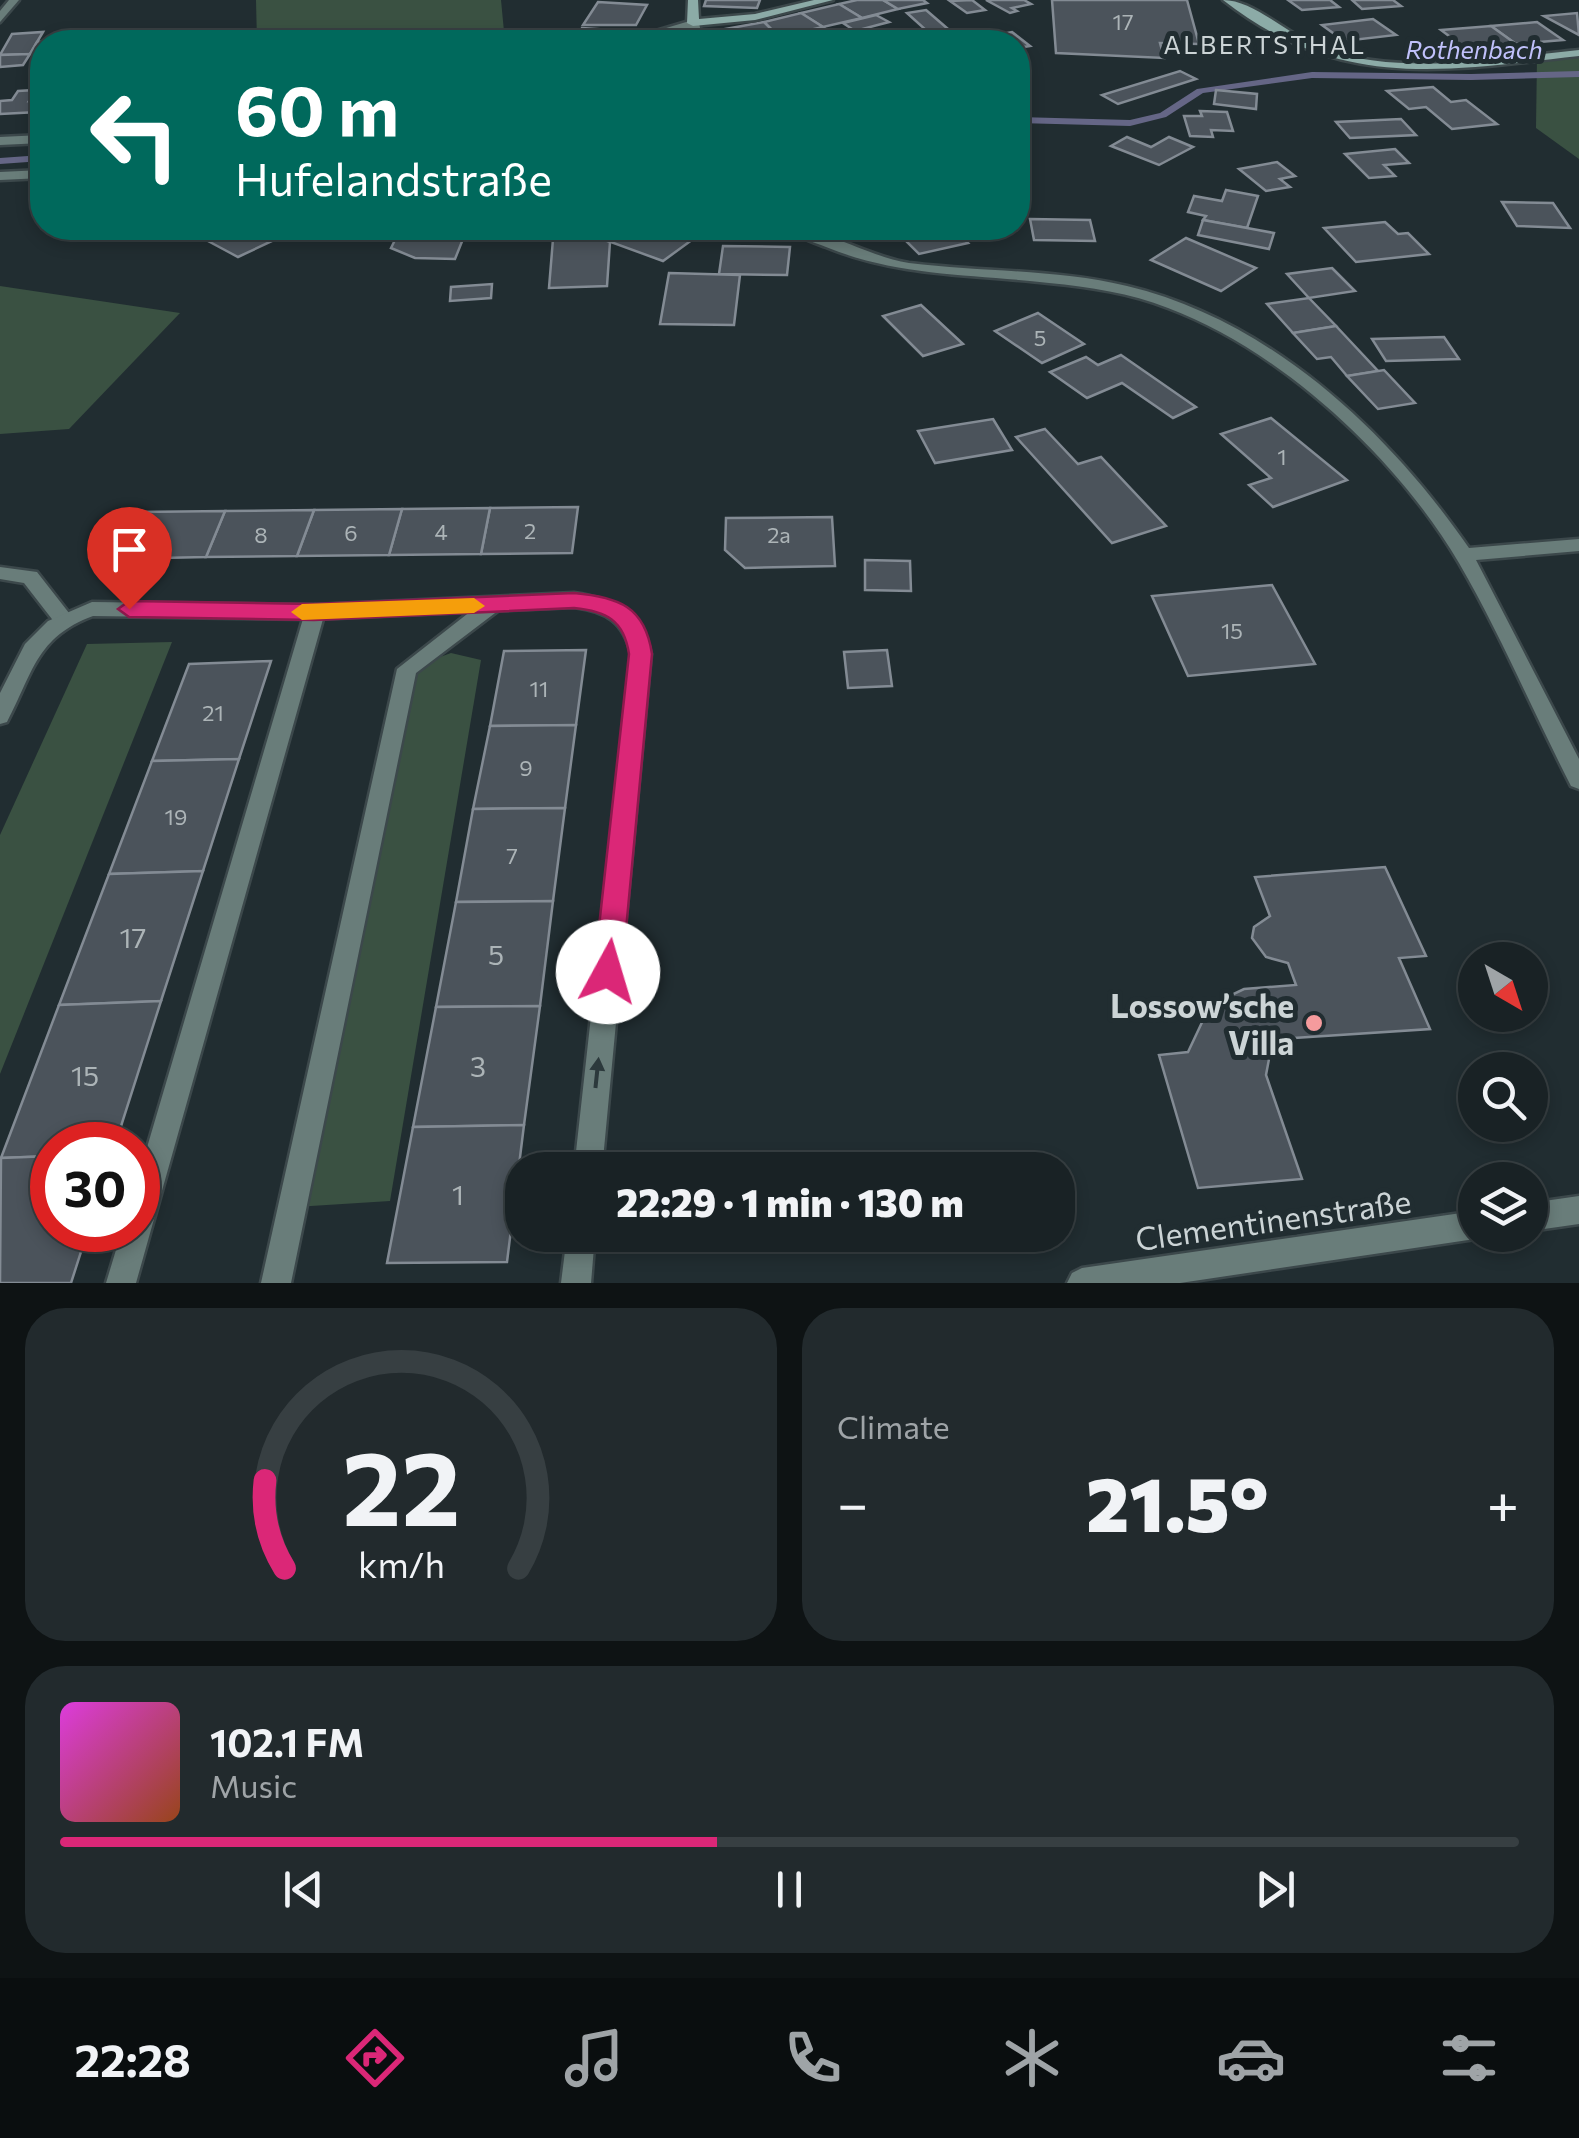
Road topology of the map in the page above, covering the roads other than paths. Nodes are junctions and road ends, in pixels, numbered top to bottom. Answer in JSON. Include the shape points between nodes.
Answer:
{"nodes":[{"id":1,"x":14,"y":0,"type":"edge"},
{"id":2,"x":693,"y":0,"type":"edge"},
{"id":3,"x":828,"y":0,"type":"edge"},
{"id":4,"x":1228,"y":0,"type":"edge"},
{"id":5,"x":0,"y":19,"type":"edge"},
{"id":6,"x":693,"y":23,"type":"junction"},
{"id":7,"x":668,"y":30,"type":"edge"},
{"id":8,"x":695,"y":30,"type":"edge"},
{"id":9,"x":1579,"y":54,"type":"edge"},
{"id":10,"x":30,"y":140,"type":"edge"},
{"id":11,"x":0,"y":141,"type":"edge"},
{"id":12,"x":30,"y":175,"type":"edge"},
{"id":13,"x":0,"y":176,"type":"edge"},
{"id":14,"x":819,"y":240,"type":"edge"},
{"id":15,"x":1579,"y":545,"type":"edge"},
{"id":16,"x":1464,"y":556,"type":"junction"},
{"id":17,"x":0,"y":573,"type":"edge"},
{"id":18,"x":492,"y":605,"type":"junction"},
{"id":19,"x":314,"y":612,"type":"junction"},
{"id":20,"x":62,"y":618,"type":"junction"},
{"id":21,"x":0,"y":716,"type":"edge"},
{"id":22,"x":1579,"y":780,"type":"edge"},
{"id":23,"x":590,"y":1152,"type":"edge"},
{"id":24,"x":1579,"y":1210,"type":"edge"},
{"id":25,"x":1548,"y":1214,"type":"edge"},
{"id":26,"x":1458,"y":1228,"type":"edge"},
{"id":27,"x":579,"y":1252,"type":"edge"},
{"id":28,"x":121,"y":1283,"type":"edge"},
{"id":29,"x":276,"y":1283,"type":"edge"},
{"id":30,"x":576,"y":1283,"type":"edge"},
{"id":31,"x":1082,"y":1283,"type":"edge"}],
"edges":[{"from":1,"to":5,"type":"street"},
{"from":2,"to":6,"type":"street"},
{"from":3,"to":6,"type":"street"},
{"from":4,"to":9,"type":"street","via":[[1323,52],[1377,63],[1420,67]]},
{"from":6,"to":7,"type":"street"},
{"from":6,"to":8,"type":"street"},
{"from":10,"to":11,"type":"street"},
{"from":12,"to":13,"type":"street"},
{"from":14,"to":16,"type":"street","via":[[896,265],[1130,290],[1202,317],[1345,414],[1398,468]]},
{"from":15,"to":16,"type":"street"},
{"from":16,"to":22,"type":"street"},
{"from":17,"to":20,"type":"street","via":[[30,577]]},
{"from":18,"to":19,"type":"street"},
{"from":23,"to":18,"type":"street","one_way":true,"via":[[637,632],[621,612],[601,603]]},
{"from":18,"to":29,"type":"street","via":[[408,669]]},
{"from":19,"to":20,"type":"street","via":[[92,608]]},
{"from":19,"to":28,"type":"street"},
{"from":20,"to":21,"type":"street","via":[[38,636]]},
{"from":24,"to":25,"type":"street"},
{"from":26,"to":31,"type":"street","name":"Clementinenstraße"},
{"from":27,"to":30,"type":"street"}]}
